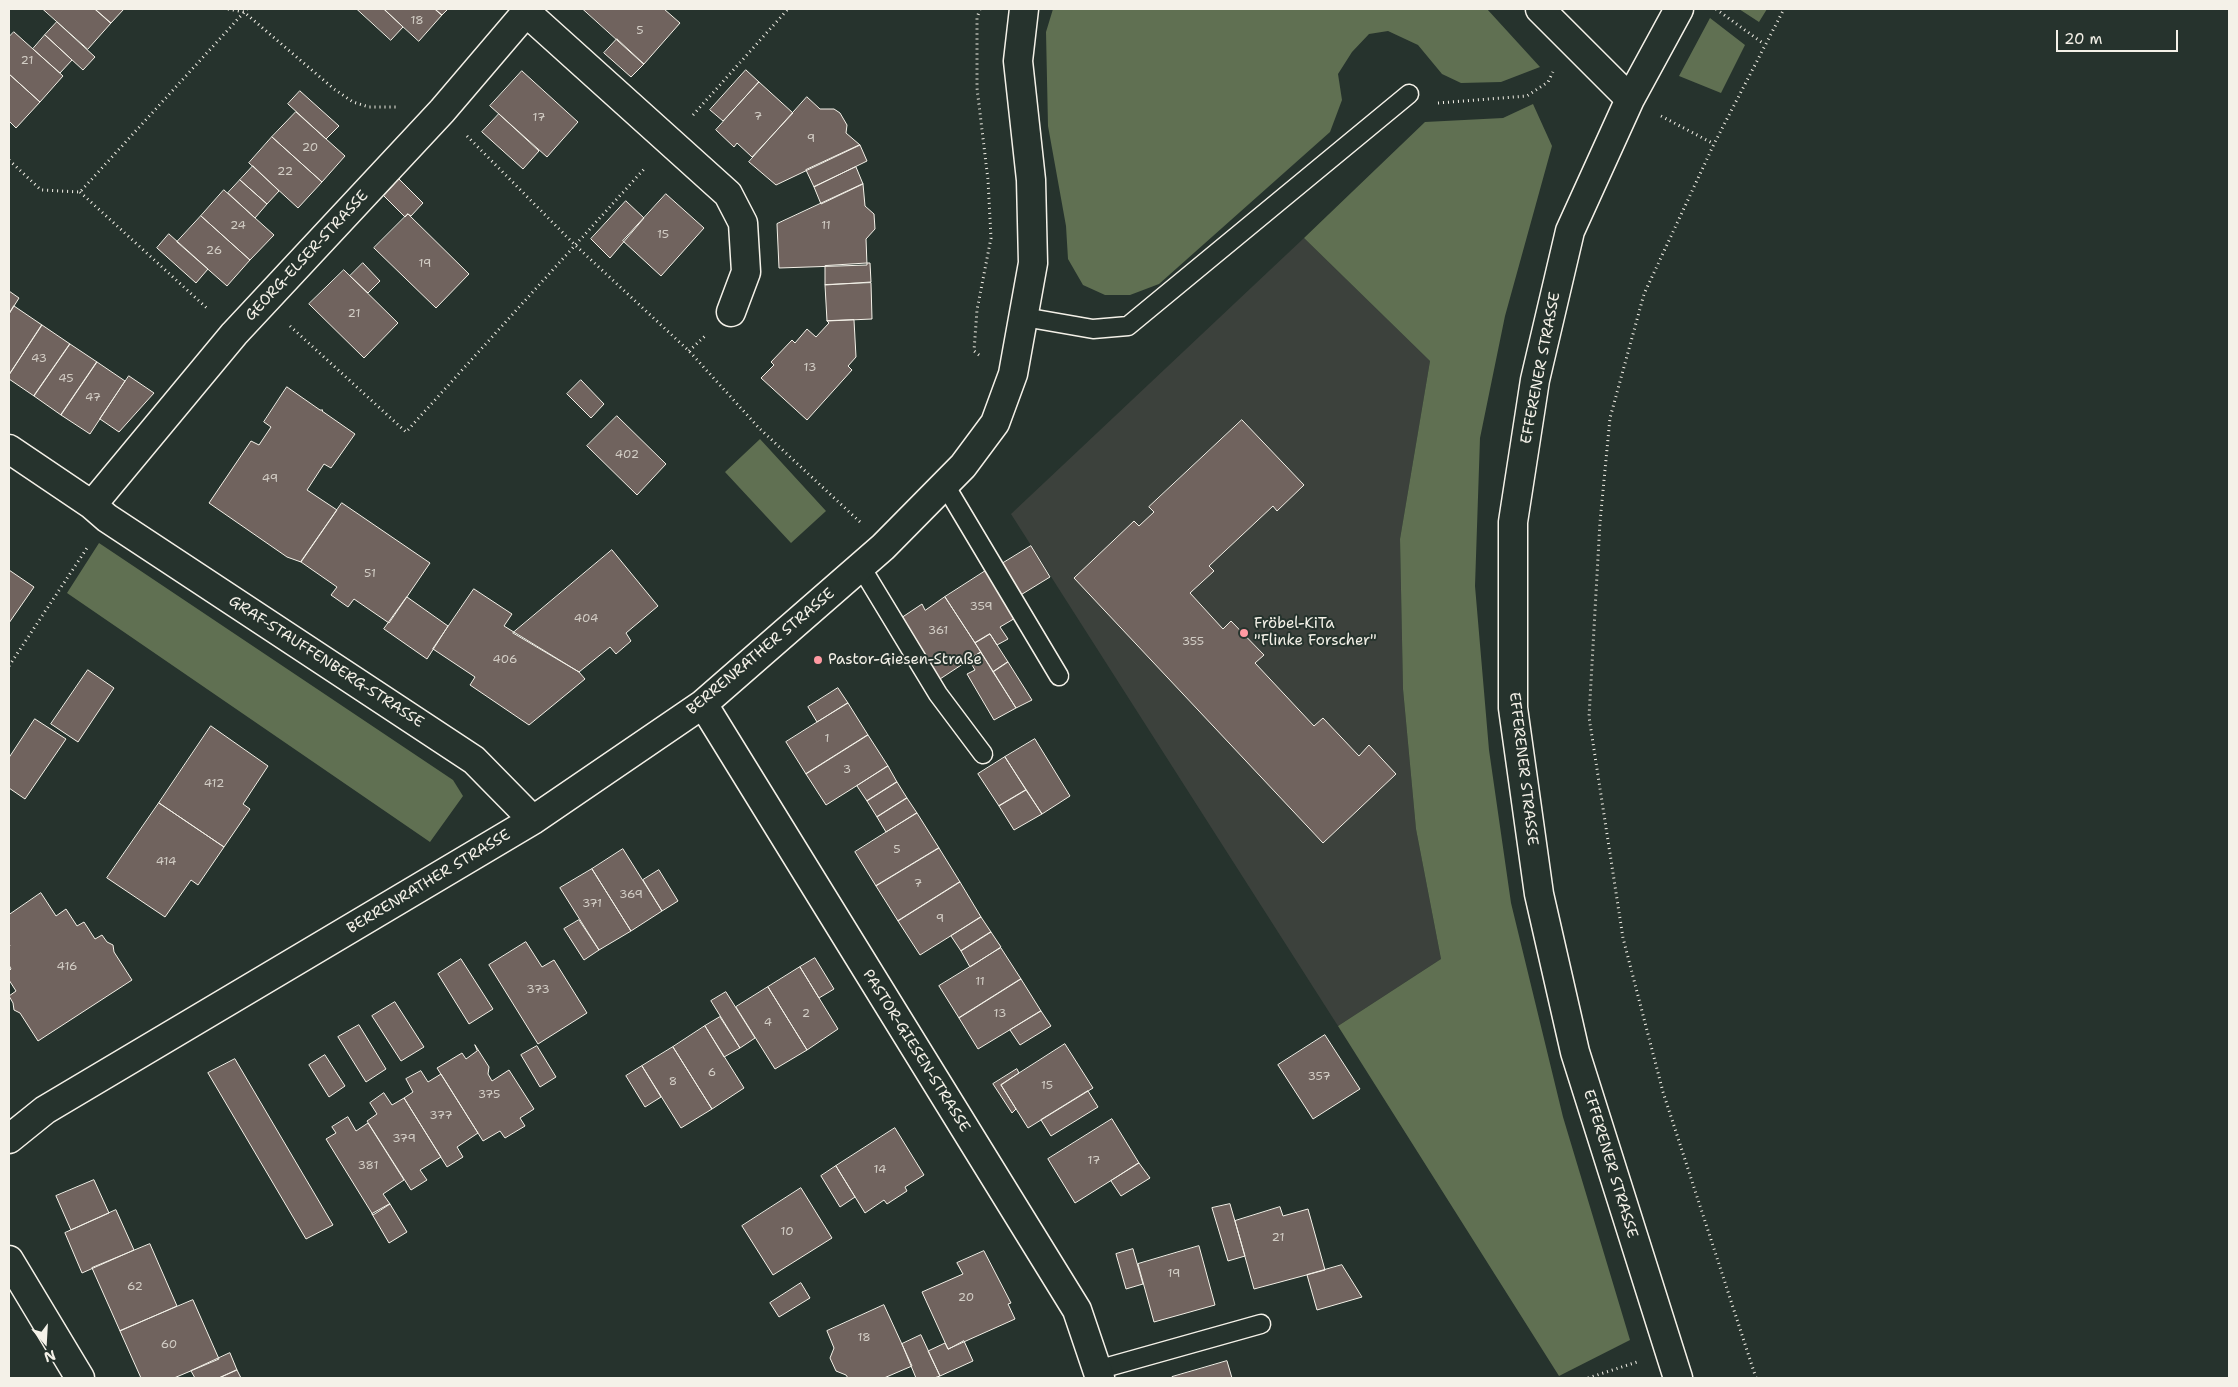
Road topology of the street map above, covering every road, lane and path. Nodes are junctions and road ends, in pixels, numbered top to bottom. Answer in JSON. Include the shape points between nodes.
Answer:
{"nodes":[{"id":1,"x":228,"y":9,"type":"edge"},
{"id":2,"x":788,"y":9,"type":"edge"},
{"id":3,"x":980,"y":9,"type":"edge"},
{"id":4,"x":1024,"y":9,"type":"edge"},
{"id":5,"x":1540,"y":9,"type":"edge"},
{"id":6,"x":1679,"y":9,"type":"edge"},
{"id":7,"x":1716,"y":9,"type":"edge"},
{"id":8,"x":1784,"y":9,"type":"edge"},
{"id":9,"x":245,"y":10,"type":"edge"},
{"id":10,"x":527,"y":10,"type":"edge"},
{"id":11,"x":1570,"y":40,"type":"junction"},
{"id":12,"x":1764,"y":44,"type":"junction"},
{"id":13,"x":1409,"y":94,"type":"joint"},
{"id":14,"x":1630,"y":99,"type":"junction"},
{"id":15,"x":442,"y":111,"type":"junction"},
{"id":16,"x":670,"y":141,"type":"junction"},
{"id":17,"x":1714,"y":144,"type":"junction"},
{"id":18,"x":9,"y":160,"type":"edge"},
{"id":19,"x":80,"y":192,"type":"junction"},
{"id":20,"x":574,"y":244,"type":"junction"},
{"id":21,"x":263,"y":302,"type":"junction"},
{"id":22,"x":731,"y":312,"type":"dead end"},
{"id":23,"x":1024,"y":317,"type":"junction"},
{"id":24,"x":234,"y":334,"type":"junction"},
{"id":25,"x":1013,"y":374,"type":"junction"},
{"id":26,"x":9,"y":449,"type":"edge"},
{"id":27,"x":945,"y":484,"type":"junction"},
{"id":28,"x":100,"y":512,"type":"junction"},
{"id":29,"x":883,"y":548,"type":"junction"},
{"id":30,"x":861,"y":567,"type":"junction"},
{"id":31,"x":9,"y":666,"type":"edge"},
{"id":32,"x":1059,"y":676,"type":"dead end"},
{"id":33,"x":703,"y":704,"type":"junction"},
{"id":34,"x":983,"y":754,"type":"dead end"},
{"id":35,"x":533,"y":820,"type":"junction"},
{"id":36,"x":9,"y":1140,"type":"edge"},
{"id":37,"x":9,"y":1260,"type":"edge"},
{"id":38,"x":1261,"y":1324,"type":"dead end"},
{"id":39,"x":1669,"y":1352,"type":"junction"},
{"id":40,"x":1098,"y":1374,"type":"edge"},
{"id":41,"x":80,"y":1378,"type":"edge"},
{"id":42,"x":1588,"y":1378,"type":"edge"},
{"id":43,"x":1678,"y":1378,"type":"edge"},
{"id":44,"x":1756,"y":1378,"type":"edge"}],
"edges":[{"from":1,"to":9,"type":"path"},
{"from":2,"to":16,"type":"path"},
{"from":3,"to":25,"type":"path","via":[[977,88],[991,238],[974,351]]},
{"from":4,"to":23,"type":"street","name":"BERRENRATHER STRASSE","via":[[1018,61],[1031,180],[1033,263]]},
{"from":5,"to":11,"type":"street"},
{"from":6,"to":14,"type":"street"},
{"from":7,"to":12,"type":"path"},
{"from":8,"to":12,"type":"path"},
{"from":9,"to":15,"type":"path","via":[[353,102],[369,107]]},
{"from":9,"to":19,"type":"path"},
{"from":10,"to":15,"type":"street","name":"GEORG-ELSER-STRASSE"},
{"from":10,"to":16,"type":"street","name":"GEORG-ELSER-STRASSE"},
{"from":11,"to":13,"type":"path","via":[[1548,82],[1527,96],[1432,104]]},
{"from":11,"to":14,"type":"street"},
{"from":12,"to":17,"type":"path"},
{"from":13,"to":23,"type":"lane","via":[[1128,326],[1093,329]]},
{"from":14,"to":17,"type":"path"},
{"from":14,"to":39,"type":"street","name":"EFFERENER STRASSE","via":[[1570,231],[1535,380],[1513,522],[1513,708],[1539,894],[1575,1052]]},
{"from":15,"to":20,"type":"path"},
{"from":15,"to":21,"type":"street","name":"GEORG-ELSER-STRASSE"},
{"from":16,"to":20,"type":"path"},
{"from":16,"to":22,"type":"street","name":"GEORG-ELSER-STRASSE","via":[[728,194],[743,222],[746,272]]},
{"from":17,"to":44,"type":"path","via":[[1644,294],[1610,418],[1600,522],[1589,717],[1623,938],[1663,1092]]},
{"from":18,"to":19,"type":"path","via":[[41,190]]},
{"from":19,"to":24,"type":"path"},
{"from":20,"to":21,"type":"path","via":[[406,432]]},
{"from":20,"to":29,"type":"path","via":[[688,351],[759,428],[848,510]]},
{"from":21,"to":24,"type":"street","name":"GEORG-ELSER-STRASSE"},
{"from":23,"to":25,"type":"street","name":"BERRENRATHER STRASSE"},
{"from":24,"to":28,"type":"street","name":"GEORG-ELSER-STRASSE"},
{"from":25,"to":27,"type":"street","name":"BERRENRATHER STRASSE","via":[[995,423],[963,466]]},
{"from":26,"to":28,"type":"street","name":"GRAF-STAUFFENBERG-STRASSE"},
{"from":27,"to":29,"type":"street","name":"BERRENRATHER STRASSE"},
{"from":27,"to":32,"type":"lane"},
{"from":28,"to":31,"type":"path"},
{"from":28,"to":35,"type":"street","name":"GRAF-STAUFFENBERG-STRASSE","via":[[474,760]]},
{"from":29,"to":30,"type":"street","name":"BERRENRATHER STRASSE"},
{"from":30,"to":33,"type":"street","name":"BERRENRATHER STRASSE"},
{"from":30,"to":34,"type":"lane","via":[[938,694]]},
{"from":33,"to":35,"type":"street","name":"BERRENRATHER STRASSE"},
{"from":33,"to":40,"type":"street","name":"PASTOR-GIESEN-STRASSE","via":[[1077,1310]]},
{"from":35,"to":36,"type":"street","name":"BERRENRATHER STRASSE","via":[[45,1110]]},
{"from":37,"to":41,"type":"street"},
{"from":38,"to":40,"type":"lane"},
{"from":39,"to":42,"type":"path"},
{"from":39,"to":43,"type":"street","name":"EFFERENER STRASSE"}]}
